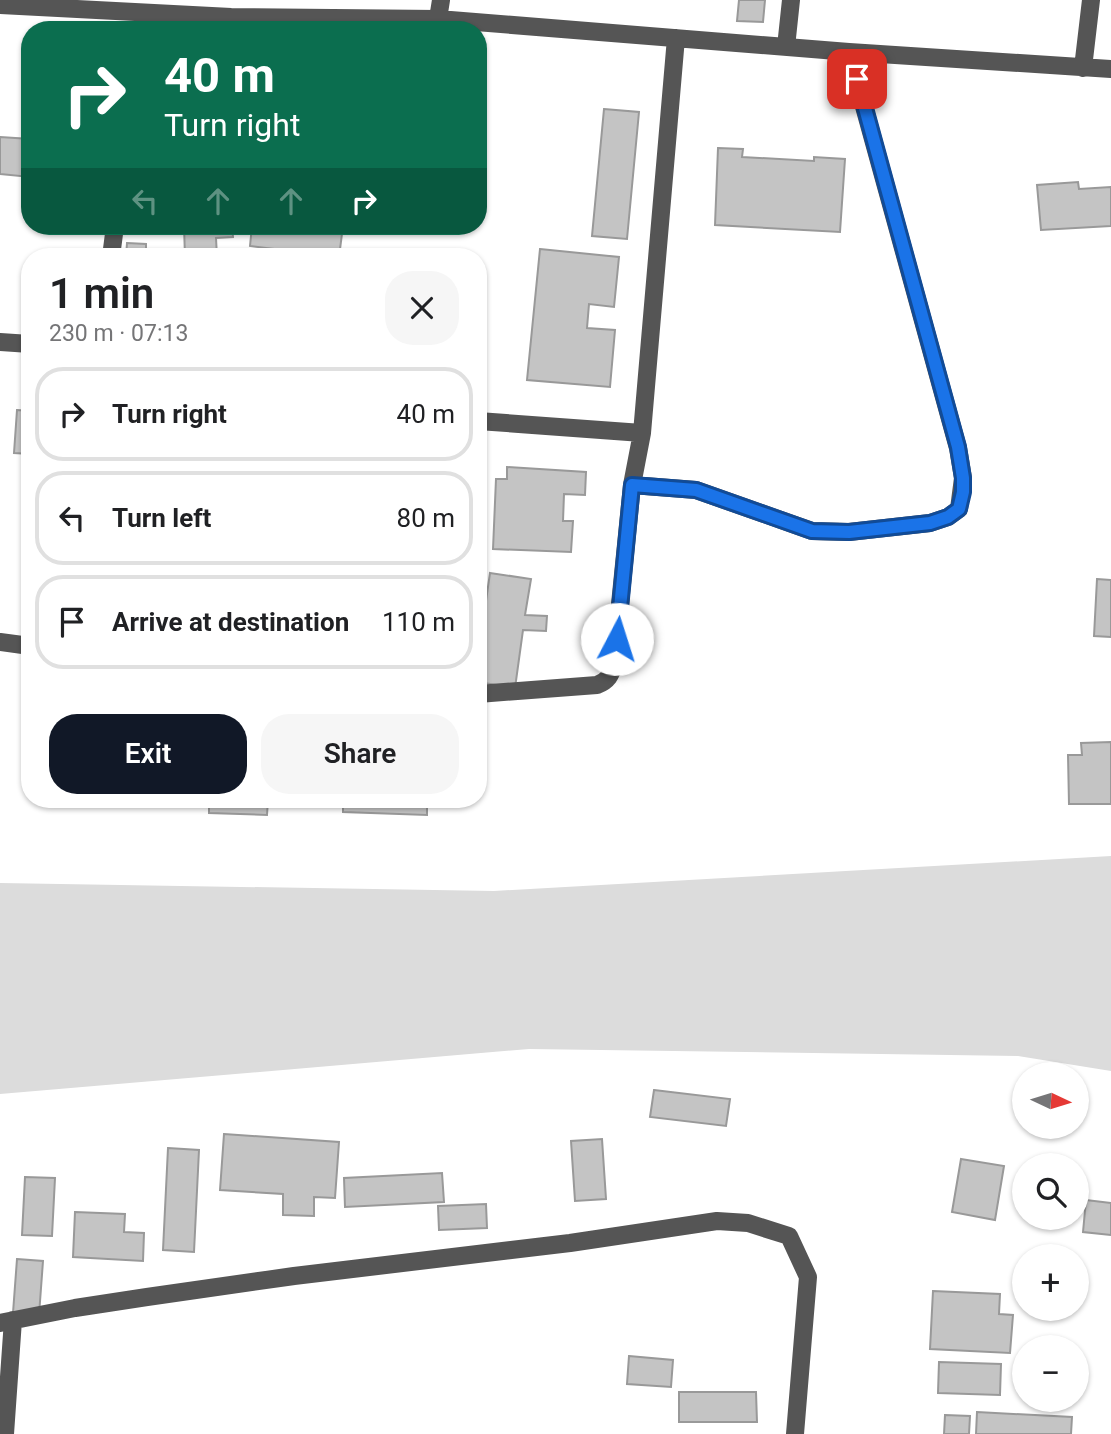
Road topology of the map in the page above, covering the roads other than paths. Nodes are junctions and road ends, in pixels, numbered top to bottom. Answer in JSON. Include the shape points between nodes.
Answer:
{"nodes":[{"id":1,"x":441,"y":0,"type":"edge"},
{"id":2,"x":791,"y":0,"type":"edge"},
{"id":3,"x":1091,"y":0,"type":"edge"},
{"id":4,"x":0,"y":5,"type":"edge"},
{"id":5,"x":438,"y":19,"type":"junction"},
{"id":6,"x":136,"y":21,"type":"edge"},
{"id":7,"x":463,"y":21,"type":"edge"},
{"id":8,"x":487,"y":23,"type":"edge"},
{"id":9,"x":676,"y":38,"type":"junction"},
{"id":10,"x":786,"y":47,"type":"junction"},
{"id":11,"x":849,"y":52,"type":"junction"},
{"id":12,"x":1083,"y":68,"type":"junction"},
{"id":13,"x":1111,"y":69,"type":"edge"},
{"id":14,"x":0,"y":342,"type":"edge"},
{"id":15,"x":21,"y":343,"type":"edge"},
{"id":16,"x":487,"y":422,"type":"edge"},
{"id":17,"x":642,"y":433,"type":"junction"},
{"id":18,"x":632,"y":485,"type":"junction"},
{"id":19,"x":0,"y":642,"type":"edge"},
{"id":20,"x":21,"y":645,"type":"edge"},
{"id":21,"x":487,"y":693,"type":"edge"},
{"id":22,"x":6,"y":1322,"type":"edge"},
{"id":23,"x":5,"y":1434,"type":"edge"},
{"id":24,"x":795,"y":1434,"type":"edge"}],
"edges":[{"from":1,"to":5,"type":"street"},
{"from":2,"to":10,"type":"street"},
{"from":3,"to":12,"type":"street"},
{"from":4,"to":6,"type":"street"},
{"from":5,"to":6,"type":"street"},
{"from":5,"to":7,"type":"street"},
{"from":8,"to":9,"type":"street"},
{"from":9,"to":10,"type":"street"},
{"from":9,"to":17,"type":"street"},
{"from":10,"to":11,"type":"street"},
{"from":11,"to":12,"type":"street"},
{"from":11,"to":18,"type":"street","via":[[958,447],[963,478],[959,509],[930,523],[849,532],[812,531],[696,490]]},
{"from":12,"to":13,"type":"street"},
{"from":14,"to":15,"type":"street"},
{"from":16,"to":17,"type":"street"},
{"from":17,"to":18,"type":"street"},
{"from":18,"to":21,"type":"street","via":[[611,675],[597,685]]},
{"from":19,"to":20,"type":"street"},
{"from":22,"to":23,"type":"street"},
{"from":22,"to":24,"type":"street","via":[[294,1276],[717,1221],[748,1223],[789,1236],[808,1277]]}]}
